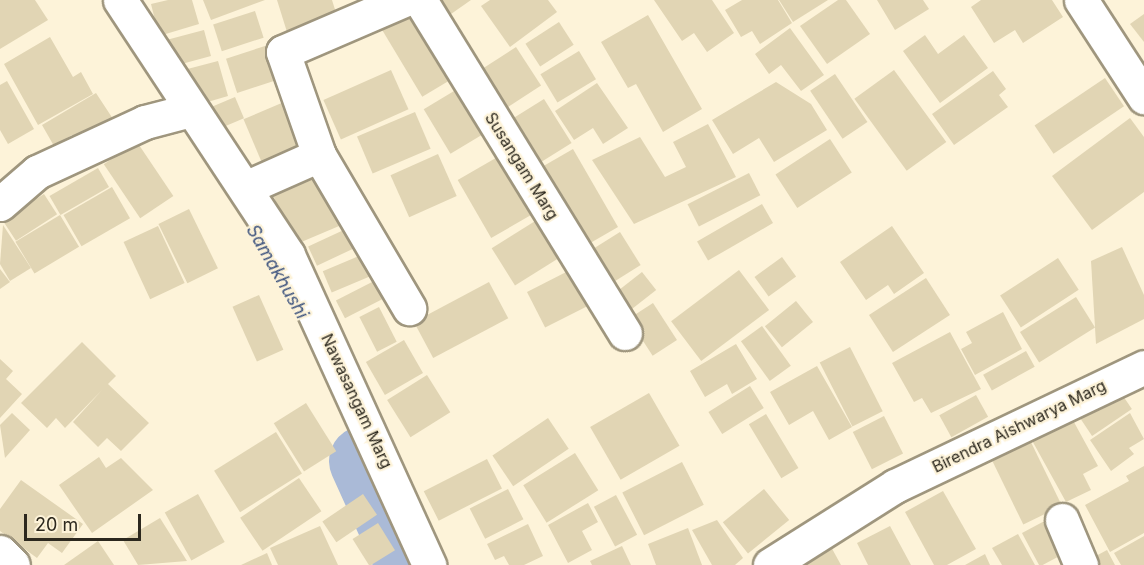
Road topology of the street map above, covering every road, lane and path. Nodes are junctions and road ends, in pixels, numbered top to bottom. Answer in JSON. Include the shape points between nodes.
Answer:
{"nodes":[{"id":1,"x":120,"y":0,"type":"edge"},
{"id":2,"x":404,"y":0,"type":"edge"},
{"id":3,"x":420,"y":0,"type":"edge"},
{"id":4,"x":1081,"y":0,"type":"edge"},
{"id":5,"x":1144,"y":97,"type":"edge"},
{"id":6,"x":191,"y":110,"type":"junction"},
{"id":7,"x":319,"y":154,"type":"junction"},
{"id":8,"x":256,"y":182,"type":"junction"},
{"id":9,"x":0,"y":204,"type":"edge"},
{"id":10,"x":409,"y":309,"type":"dead end"},
{"id":11,"x":625,"y":333,"type":"dead end"},
{"id":12,"x":1144,"y":367,"type":"edge"},
{"id":13,"x":1062,"y":520,"type":"dead end"},
{"id":14,"x":0,"y":552,"type":"edge"},
{"id":15,"x":14,"y":565,"type":"edge"},
{"id":16,"x":429,"y":565,"type":"edge"},
{"id":17,"x":770,"y":565,"type":"edge"},
{"id":18,"x":1082,"y":565,"type":"edge"}],
"edges":[{"from":1,"to":6,"type":"street","name":"Nawasangam Marg"},
{"from":2,"to":7,"type":"street","via":[[283,52]]},
{"from":3,"to":11,"type":"street","name":"Susangam Marg"},
{"from":4,"to":5,"type":"street"},
{"from":6,"to":8,"type":"street","name":"Nawasangam Marg"},
{"from":6,"to":9,"type":"street","via":[[145,122],[38,172]]},
{"from":7,"to":8,"type":"street"},
{"from":7,"to":10,"type":"street"},
{"from":8,"to":16,"type":"street","name":"Nawasangam Marg"},
{"from":12,"to":17,"type":"street","name":"Birendra Aishwarya Marg","via":[[895,486]]},
{"from":13,"to":18,"type":"street"},
{"from":14,"to":15,"type":"street"}]}
